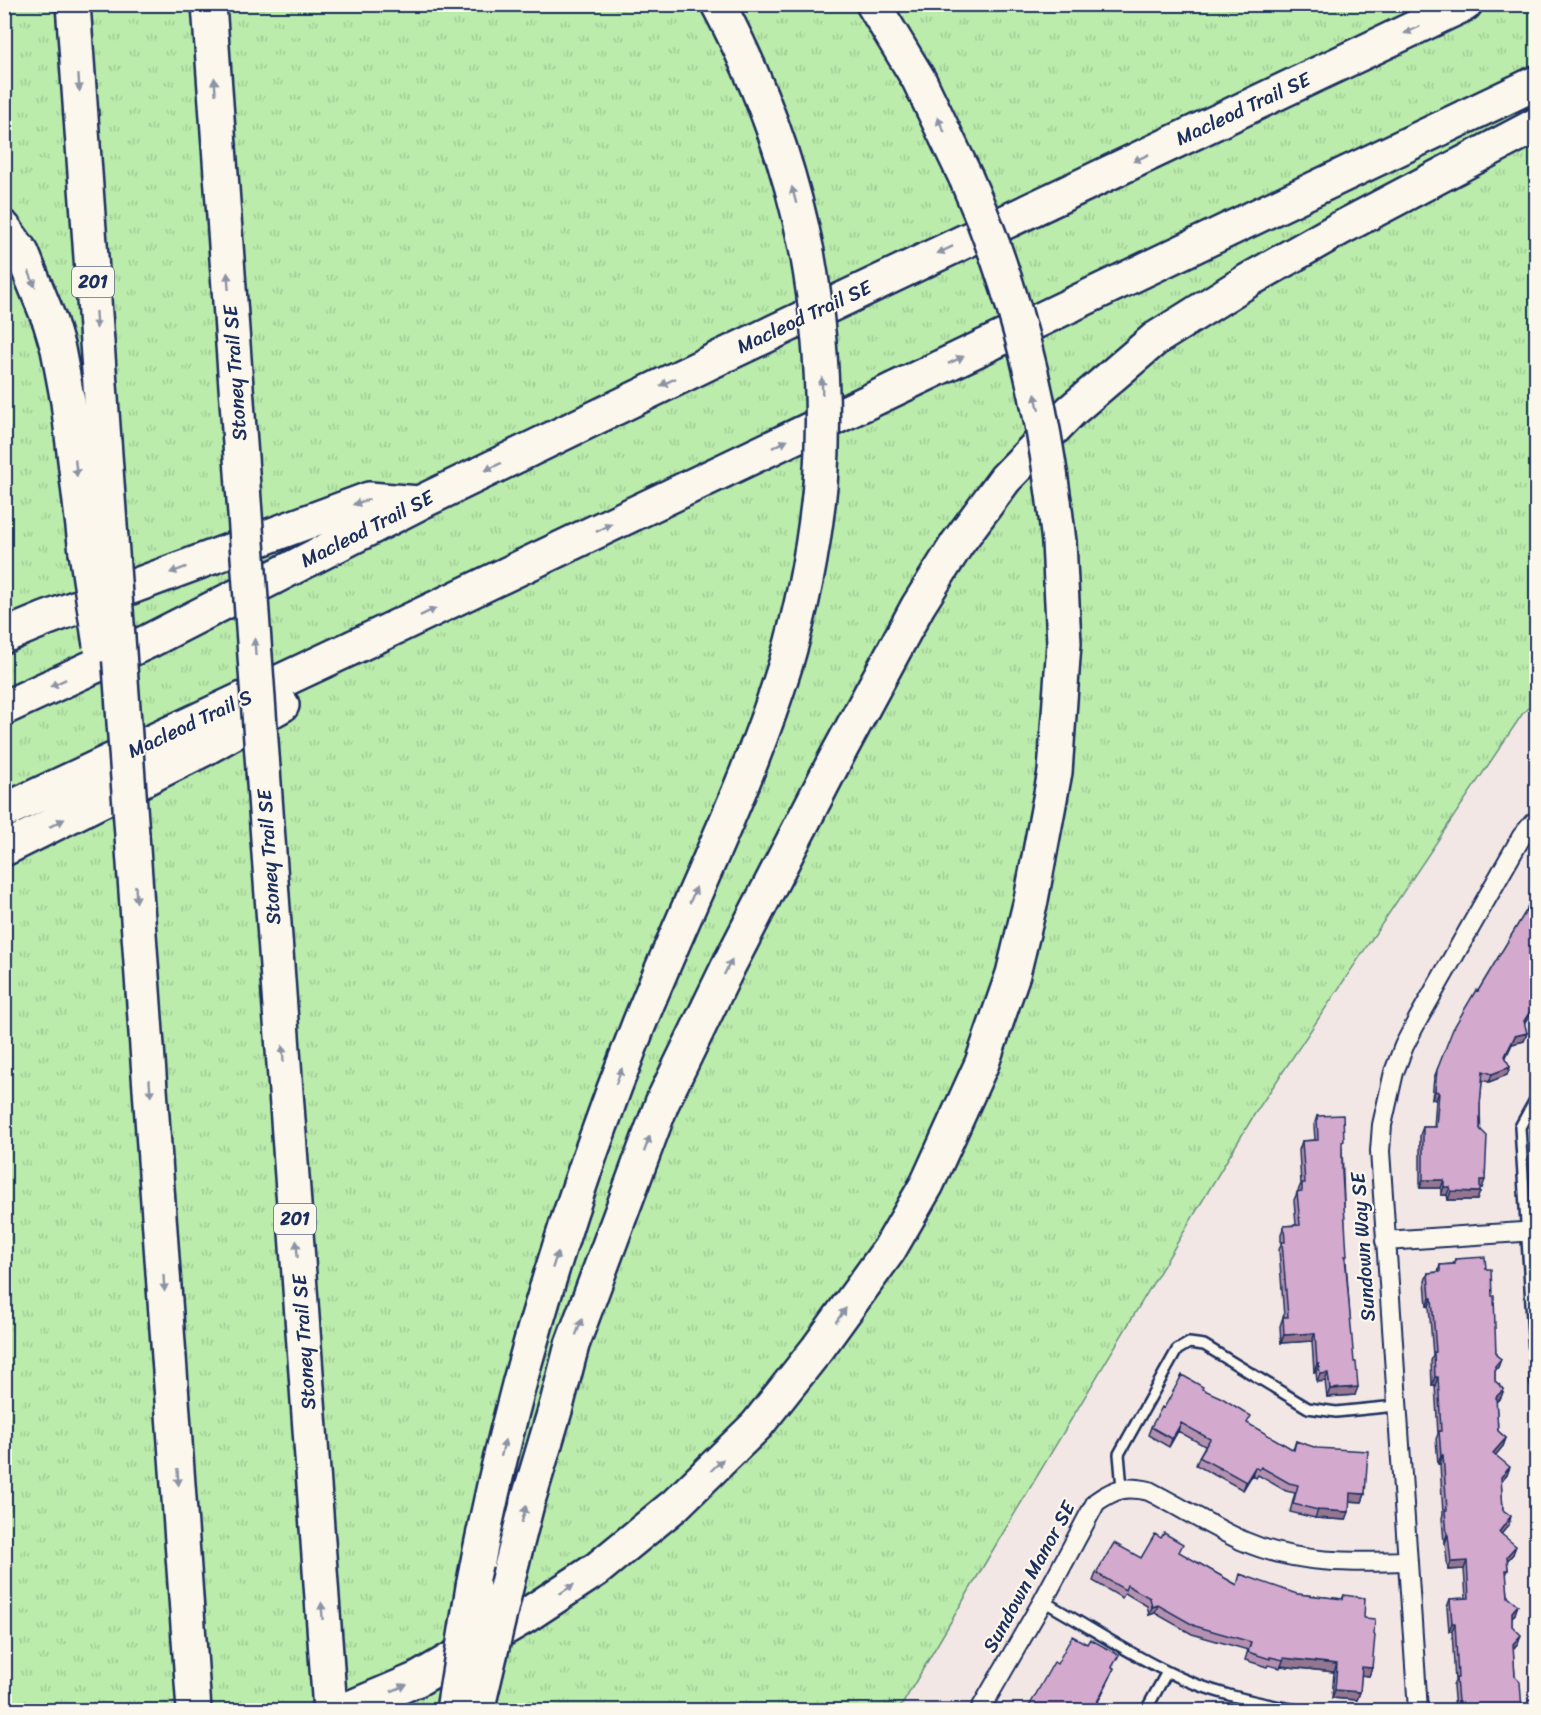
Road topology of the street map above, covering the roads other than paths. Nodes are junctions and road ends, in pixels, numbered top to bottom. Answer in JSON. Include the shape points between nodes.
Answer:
{"nodes":[{"id":1,"x":73,"y":4,"type":"edge"},
{"id":2,"x":209,"y":4,"type":"edge"},
{"id":3,"x":718,"y":4,"type":"edge"},
{"id":4,"x":873,"y":4,"type":"edge"},
{"id":5,"x":1465,"y":4,"type":"edge"},
{"id":6,"x":1536,"y":82,"type":"edge"},
{"id":7,"x":1536,"y":125,"type":"edge"},
{"id":8,"x":4,"y":228,"type":"edge"},
{"id":9,"x":419,"y":502,"type":"junction"},
{"id":10,"x":98,"y":546,"type":"junction"},
{"id":11,"x":4,"y":636,"type":"edge"},
{"id":12,"x":375,"y":637,"type":"junction"},
{"id":13,"x":4,"y":708,"type":"edge"},
{"id":14,"x":4,"y":811,"type":"edge"},
{"id":15,"x":1536,"y":821,"type":"edge"},
{"id":16,"x":4,"y":849,"type":"edge"},
{"id":17,"x":1536,"y":1098,"type":"edge"},
{"id":18,"x":1531,"y":1232,"type":"edge"},
{"id":19,"x":1385,"y":1241,"type":"junction"},
{"id":20,"x":1536,"y":1383,"type":"edge"},
{"id":21,"x":1396,"y":1406,"type":"junction"},
{"id":22,"x":1122,"y":1488,"type":"junction"},
{"id":23,"x":1408,"y":1562,"type":"junction"},
{"id":24,"x":1043,"y":1601,"type":"junction"},
{"id":25,"x":1167,"y":1672,"type":"junction"},
{"id":26,"x":470,"y":1708,"type":"edge"},
{"id":27,"x":194,"y":1710,"type":"edge"},
{"id":28,"x":330,"y":1710,"type":"edge"},
{"id":29,"x":345,"y":1710,"type":"edge"},
{"id":30,"x":980,"y":1710,"type":"edge"},
{"id":31,"x":1146,"y":1710,"type":"edge"},
{"id":32,"x":1297,"y":1710,"type":"edge"},
{"id":33,"x":1418,"y":1710,"type":"edge"}],
"edges":[{"from":1,"to":10,"type":"highway","number":"201","one_way":true},
{"from":28,"to":2,"type":"highway","name":"Stoney Trail SE","number":"201","one_way":true,"bridge":true},
{"from":26,"to":3,"type":"highway","one_way":true,"bridge":true,"via":[[473,1587],[514,1402],[550,1274],[604,1114],[752,757],[786,663],[809,569],[820,486],[823,415],[815,300],[790,180],[771,122]]},
{"from":29,"to":4,"type":"highway","one_way":true,"bridge":true,"via":[[418,1679],[597,1569],[675,1505],[758,1425],[889,1250],[927,1184],[982,1063],[1013,974],[1055,772],[1064,643],[1054,501],[1042,422],[1016,312],[985,222],[919,80]]},
{"from":5,"to":9,"type":"highway","name":"Macleod Trail SE","one_way":true},
{"from":12,"to":6,"type":"highway","one_way":true},
{"from":26,"to":7,"type":"highway","one_way":true,"bridge":true,"via":[[572,1345],[662,1103],[837,756],[918,606],[957,544],[1005,479],[1071,411],[1155,339],[1329,235]]},
{"from":8,"to":10,"type":"highway","one_way":true,"via":[[22,253],[58,349]]},
{"from":9,"to":11,"type":"highway","one_way":true,"via":[[369,499]]},
{"from":9,"to":13,"type":"highway","name":"Macleod Trail SE","one_way":true,"via":[[149,641]]},
{"from":10,"to":27,"type":"highway","number":"201","one_way":true,"bridge":true,"via":[[128,776]]},
{"from":12,"to":14,"type":"highway","name":"Macleod Trail S"},
{"from":16,"to":12,"type":"highway","one_way":true,"via":[[204,749],[309,690]]},
{"from":15,"to":19,"type":"street","name":"Sundown Way SE","via":[[1521,836],[1417,1021],[1394,1072],[1380,1151]]},
{"from":17,"to":18,"type":"lane","via":[[1520,1127]]},
{"from":18,"to":19,"type":"street"},
{"from":18,"to":20,"type":"lane"},
{"from":19,"to":21,"type":"street","name":"Sundown Way SE"},
{"from":21,"to":22,"type":"lane","via":[[1336,1413],[1308,1408],[1204,1345],[1189,1343],[1177,1350],[1119,1454]]},
{"from":21,"to":23,"type":"street","name":"Sundown Way SE"},
{"from":22,"to":23,"type":"street","via":[[1149,1491],[1244,1541],[1280,1552],[1351,1563]]},
{"from":22,"to":24,"type":"street","name":"Sundown Manor SE","via":[[1096,1502]]},
{"from":23,"to":33,"type":"street","name":"Sundown Way SE"},
{"from":24,"to":25,"type":"lane"},
{"from":24,"to":30,"type":"street","name":"Sundown Manor SE"},
{"from":25,"to":31,"type":"lane"},
{"from":25,"to":32,"type":"lane","via":[[1252,1702]]}]}
